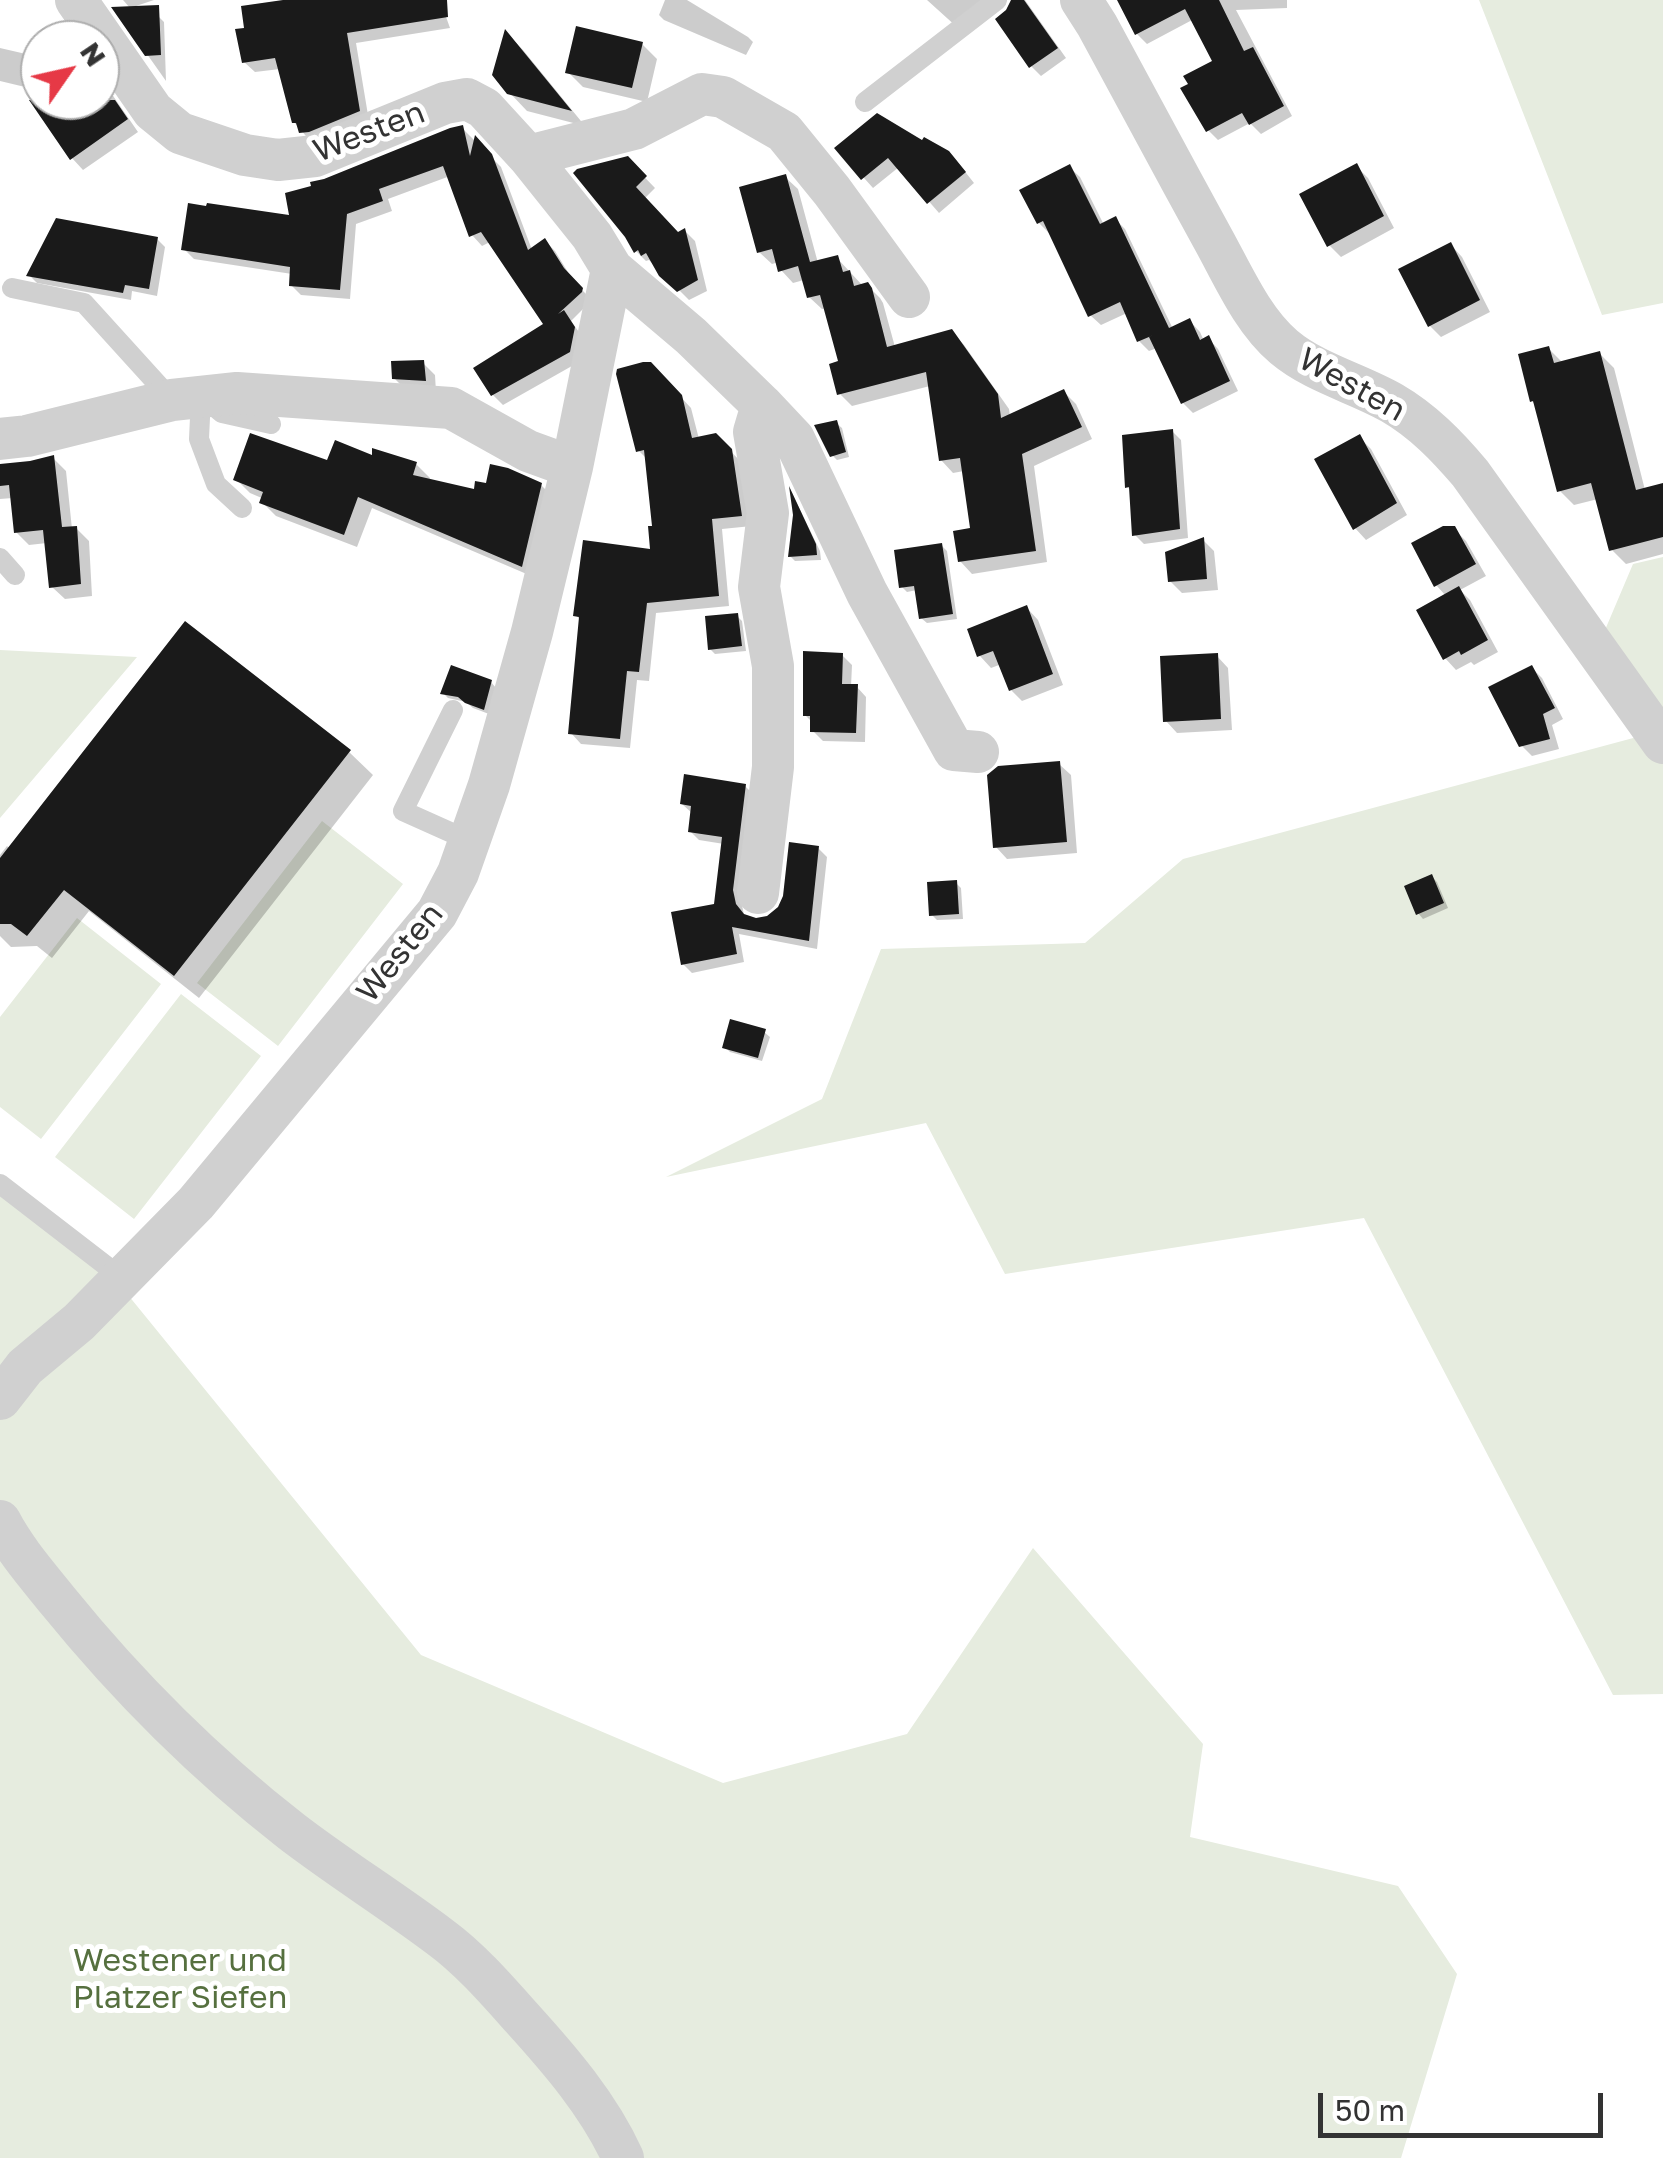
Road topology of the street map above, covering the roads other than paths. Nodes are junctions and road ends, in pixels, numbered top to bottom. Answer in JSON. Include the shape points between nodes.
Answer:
{"nodes":[{"id":1,"x":76,"y":0,"type":"edge"},
{"id":2,"x":997,"y":0,"type":"edge"},
{"id":3,"x":1081,"y":0,"type":"edge"},
{"id":4,"x":865,"y":102,"type":"dead end"},
{"id":5,"x":528,"y":156,"type":"junction"},
{"id":6,"x":612,"y":269,"type":"junction"},
{"id":7,"x":12,"y":288,"type":"dead end"},
{"id":8,"x":908,"y":297,"type":"dead end"},
{"id":9,"x":186,"y":398,"type":"junction"},
{"id":10,"x":762,"y":405,"type":"junction"},
{"id":11,"x":271,"y":424,"type":"dead end"},
{"id":12,"x":0,"y":439,"type":"edge"},
{"id":13,"x":572,"y":466,"type":"junction"},
{"id":14,"x":242,"y":508,"type":"dead end"},
{"id":15,"x":0,"y":558,"type":"edge"},
{"id":16,"x":15,"y":575,"type":"dead end"},
{"id":17,"x":453,"y":710,"type":"dead end"},
{"id":18,"x":1663,"y":743,"type":"edge"},
{"id":19,"x":978,"y":752,"type":"dead end"},
{"id":20,"x":470,"y":840,"type":"junction"},
{"id":21,"x":758,"y":893,"type":"dead end"},
{"id":22,"x":0,"y":1184,"type":"edge"},
{"id":23,"x":132,"y":1269,"type":"junction"},
{"id":24,"x":0,"y":1399,"type":"edge"},
{"id":25,"x":0,"y":1522,"type":"edge"},
{"id":26,"x":624,"y":2158,"type":"edge"}],
"edges":[{"from":1,"to":5,"type":"street","name":"Westen","via":[[153,112],[196,139],[278,160],[315,156],[467,100],[484,108]]},
{"from":2,"to":4,"type":"lane"},
{"from":3,"to":18,"type":"street","name":"Westen","via":[[1268,330],[1285,348],[1392,403],[1444,442]]},
{"from":5,"to":6,"type":"street","name":"Westen"},
{"from":5,"to":8,"type":"street","via":[[634,129],[702,94],[724,97],[784,132]]},
{"from":6,"to":10,"type":"street","name":"Westen"},
{"from":6,"to":13,"type":"street","name":"Westen"},
{"from":7,"to":9,"type":"lane","via":[[84,303]]},
{"from":9,"to":11,"type":"lane"},
{"from":9,"to":12,"type":"street"},
{"from":9,"to":13,"type":"street","via":[[237,393],[451,408],[528,451]]},
{"from":9,"to":14,"type":"lane","via":[[216,484]]},
{"from":10,"to":19,"type":"street","name":"Westen","via":[[794,439],[867,593],[954,750]]},
{"from":10,"to":21,"type":"street","via":[[754,432],[768,513],[760,586],[773,666],[772,767]]},
{"from":13,"to":20,"type":"street","name":"Westen","via":[[532,632]]},
{"from":15,"to":16,"type":"lane"},
{"from":17,"to":20,"type":"lane","via":[[403,811]]},
{"from":20,"to":23,"type":"street","name":"Westen","via":[[437,913],[196,1203]]},
{"from":22,"to":23,"type":"lane"},
{"from":23,"to":24,"type":"street","name":"Westen"},
{"from":25,"to":26,"type":"street","via":[[90,1640],[216,1770],[444,1939],[496,1989],[587,2096]]}]}
